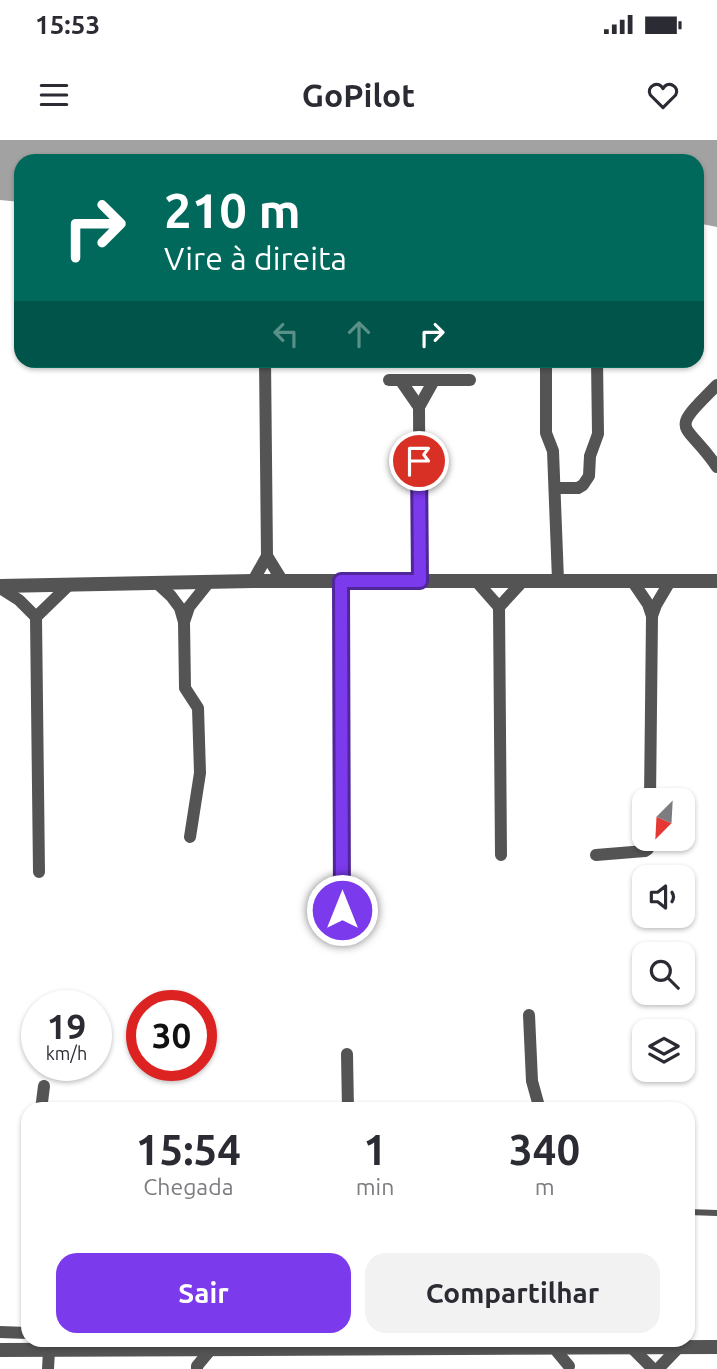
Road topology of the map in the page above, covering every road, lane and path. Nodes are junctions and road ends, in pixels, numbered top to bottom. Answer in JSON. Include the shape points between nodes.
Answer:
{"nodes":[{"id":1,"x":265,"y":368,"type":"edge"},
{"id":2,"x":546,"y":368,"type":"edge"},
{"id":3,"x":597,"y":368,"type":"edge"},
{"id":4,"x":470,"y":380,"type":"dead end"},
{"id":5,"x":433,"y":382,"type":"junction"},
{"id":6,"x":717,"y":385,"type":"edge"},
{"id":7,"x":419,"y":407,"type":"junction"},
{"id":8,"x":717,"y":467,"type":"edge"},
{"id":9,"x":555,"y":488,"type":"junction"},
{"id":10,"x":267,"y":556,"type":"junction"},
{"id":11,"x":558,"y":580,"type":"junction"},
{"id":12,"x":341,"y":581,"type":"junction"},
{"id":13,"x":420,"y":581,"type":"junction"},
{"id":14,"x":523,"y":581,"type":"junction"},
{"id":15,"x":209,"y":582,"type":"junction"},
{"id":16,"x":253,"y":582,"type":"junction"},
{"id":17,"x":283,"y":582,"type":"junction"},
{"id":18,"x":477,"y":582,"type":"junction"},
{"id":19,"x":633,"y":582,"type":"junction"},
{"id":20,"x":717,"y":582,"type":"edge"},
{"id":21,"x":157,"y":583,"type":"junction"},
{"id":22,"x":669,"y":583,"type":"junction"},
{"id":23,"x":69,"y":585,"type":"junction"},
{"id":24,"x":0,"y":587,"type":"edge"},
{"id":25,"x":499,"y":607,"type":"junction"},
{"id":26,"x":652,"y":616,"type":"junction"},
{"id":27,"x":36,"y":617,"type":"junction"},
{"id":28,"x":184,"y":622,"type":"junction"},
{"id":29,"x":650,"y":788,"type":"edge"},
{"id":30,"x":190,"y":837,"type":"dead end"},
{"id":31,"x":645,"y":851,"type":"edge"},
{"id":32,"x":501,"y":855,"type":"dead end"},
{"id":33,"x":596,"y":855,"type":"dead end"},
{"id":34,"x":39,"y":872,"type":"dead end"},
{"id":35,"x":342,"y":910,"type":"dead end"},
{"id":36,"x":529,"y":1015,"type":"dead end"},
{"id":37,"x":347,"y":1054,"type":"dead end"},
{"id":38,"x":44,"y":1086,"type":"dead end"},
{"id":39,"x":42,"y":1102,"type":"edge"},
{"id":40,"x":348,"y":1102,"type":"edge"},
{"id":41,"x":538,"y":1102,"type":"edge"},
{"id":42,"x":695,"y":1212,"type":"edge"},
{"id":43,"x":717,"y":1213,"type":"edge"},
{"id":44,"x":0,"y":1332,"type":"edge"},
{"id":45,"x":21,"y":1333,"type":"edge"},
{"id":46,"x":43,"y":1347,"type":"edge"},
{"id":47,"x":175,"y":1347,"type":"edge"},
{"id":48,"x":236,"y":1347,"type":"edge"},
{"id":49,"x":531,"y":1347,"type":"edge"},
{"id":50,"x":577,"y":1347,"type":"edge"},
{"id":51,"x":622,"y":1347,"type":"edge"},
{"id":52,"x":679,"y":1347,"type":"junction"},
{"id":53,"x":717,"y":1347,"type":"edge"},
{"id":54,"x":181,"y":1348,"type":"junction"},
{"id":55,"x":212,"y":1348,"type":"junction"},
{"id":56,"x":554,"y":1348,"type":"junction"},
{"id":57,"x":572,"y":1348,"type":"junction"},
{"id":58,"x":632,"y":1348,"type":"junction"},
{"id":59,"x":0,"y":1350,"type":"edge"},
{"id":60,"x":197,"y":1367,"type":"edge"},
{"id":61,"x":570,"y":1367,"type":"edge"},
{"id":62,"x":48,"y":1369,"type":"edge"},
{"id":63,"x":656,"y":1369,"type":"edge"}],
"edges":[{"from":1,"to":10,"type":"street"},
{"from":2,"to":9,"type":"street","via":[[546,433],[553,451]]},
{"from":3,"to":9,"type":"street","via":[[598,434],[587,482],[578,488]]},
{"from":4,"to":5,"type":"street"},
{"from":5,"to":7,"type":"street"},
{"from":5,"to":7,"type":"street","via":[[395,381]]},
{"from":6,"to":8,"type":"street","via":[[685,422],[688,435]]},
{"from":7,"to":13,"type":"street"},
{"from":9,"to":11,"type":"street"},
{"from":10,"to":16,"type":"street"},
{"from":10,"to":17,"type":"street"},
{"from":11,"to":14,"type":"street"},
{"from":11,"to":19,"type":"street"},
{"from":12,"to":13,"type":"street"},
{"from":12,"to":17,"type":"street"},
{"from":12,"to":35,"type":"street"},
{"from":13,"to":18,"type":"street"},
{"from":14,"to":18,"type":"street"},
{"from":14,"to":25,"type":"street"},
{"from":15,"to":16,"type":"street"},
{"from":15,"to":21,"type":"street"},
{"from":15,"to":28,"type":"street","via":[[189,607]]},
{"from":16,"to":17,"type":"street"},
{"from":18,"to":25,"type":"street"},
{"from":19,"to":22,"type":"street"},
{"from":19,"to":26,"type":"street"},
{"from":20,"to":22,"type":"street"},
{"from":21,"to":23,"type":"street"},
{"from":21,"to":28,"type":"street","via":[[180,608]]},
{"from":22,"to":26,"type":"street"},
{"from":23,"to":24,"type":"street"},
{"from":23,"to":27,"type":"street"},
{"from":24,"to":27,"type":"street"},
{"from":25,"to":32,"type":"street"},
{"from":26,"to":29,"type":"street"},
{"from":27,"to":34,"type":"street"},
{"from":28,"to":30,"type":"street","via":[[185,688],[198,708],[200,760]]},
{"from":31,"to":33,"type":"street"},
{"from":36,"to":41,"type":"street","via":[[532,1081]]},
{"from":37,"to":40,"type":"street"},
{"from":38,"to":39,"type":"street"},
{"from":42,"to":43,"type":"lane"},
{"from":44,"to":45,"type":"street"},
{"from":46,"to":59,"type":"street"},
{"from":46,"to":62,"type":"street"},
{"from":47,"to":54,"type":"street"},
{"from":48,"to":55,"type":"street"},
{"from":49,"to":56,"type":"street"},
{"from":50,"to":57,"type":"street"},
{"from":51,"to":58,"type":"street"},
{"from":52,"to":53,"type":"street"},
{"from":52,"to":58,"type":"street"},
{"from":52,"to":63,"type":"street"},
{"from":54,"to":55,"type":"street"},
{"from":54,"to":60,"type":"street"},
{"from":55,"to":60,"type":"street"},
{"from":56,"to":57,"type":"street"},
{"from":56,"to":61,"type":"street"},
{"from":57,"to":61,"type":"street"},
{"from":58,"to":63,"type":"street"}]}
